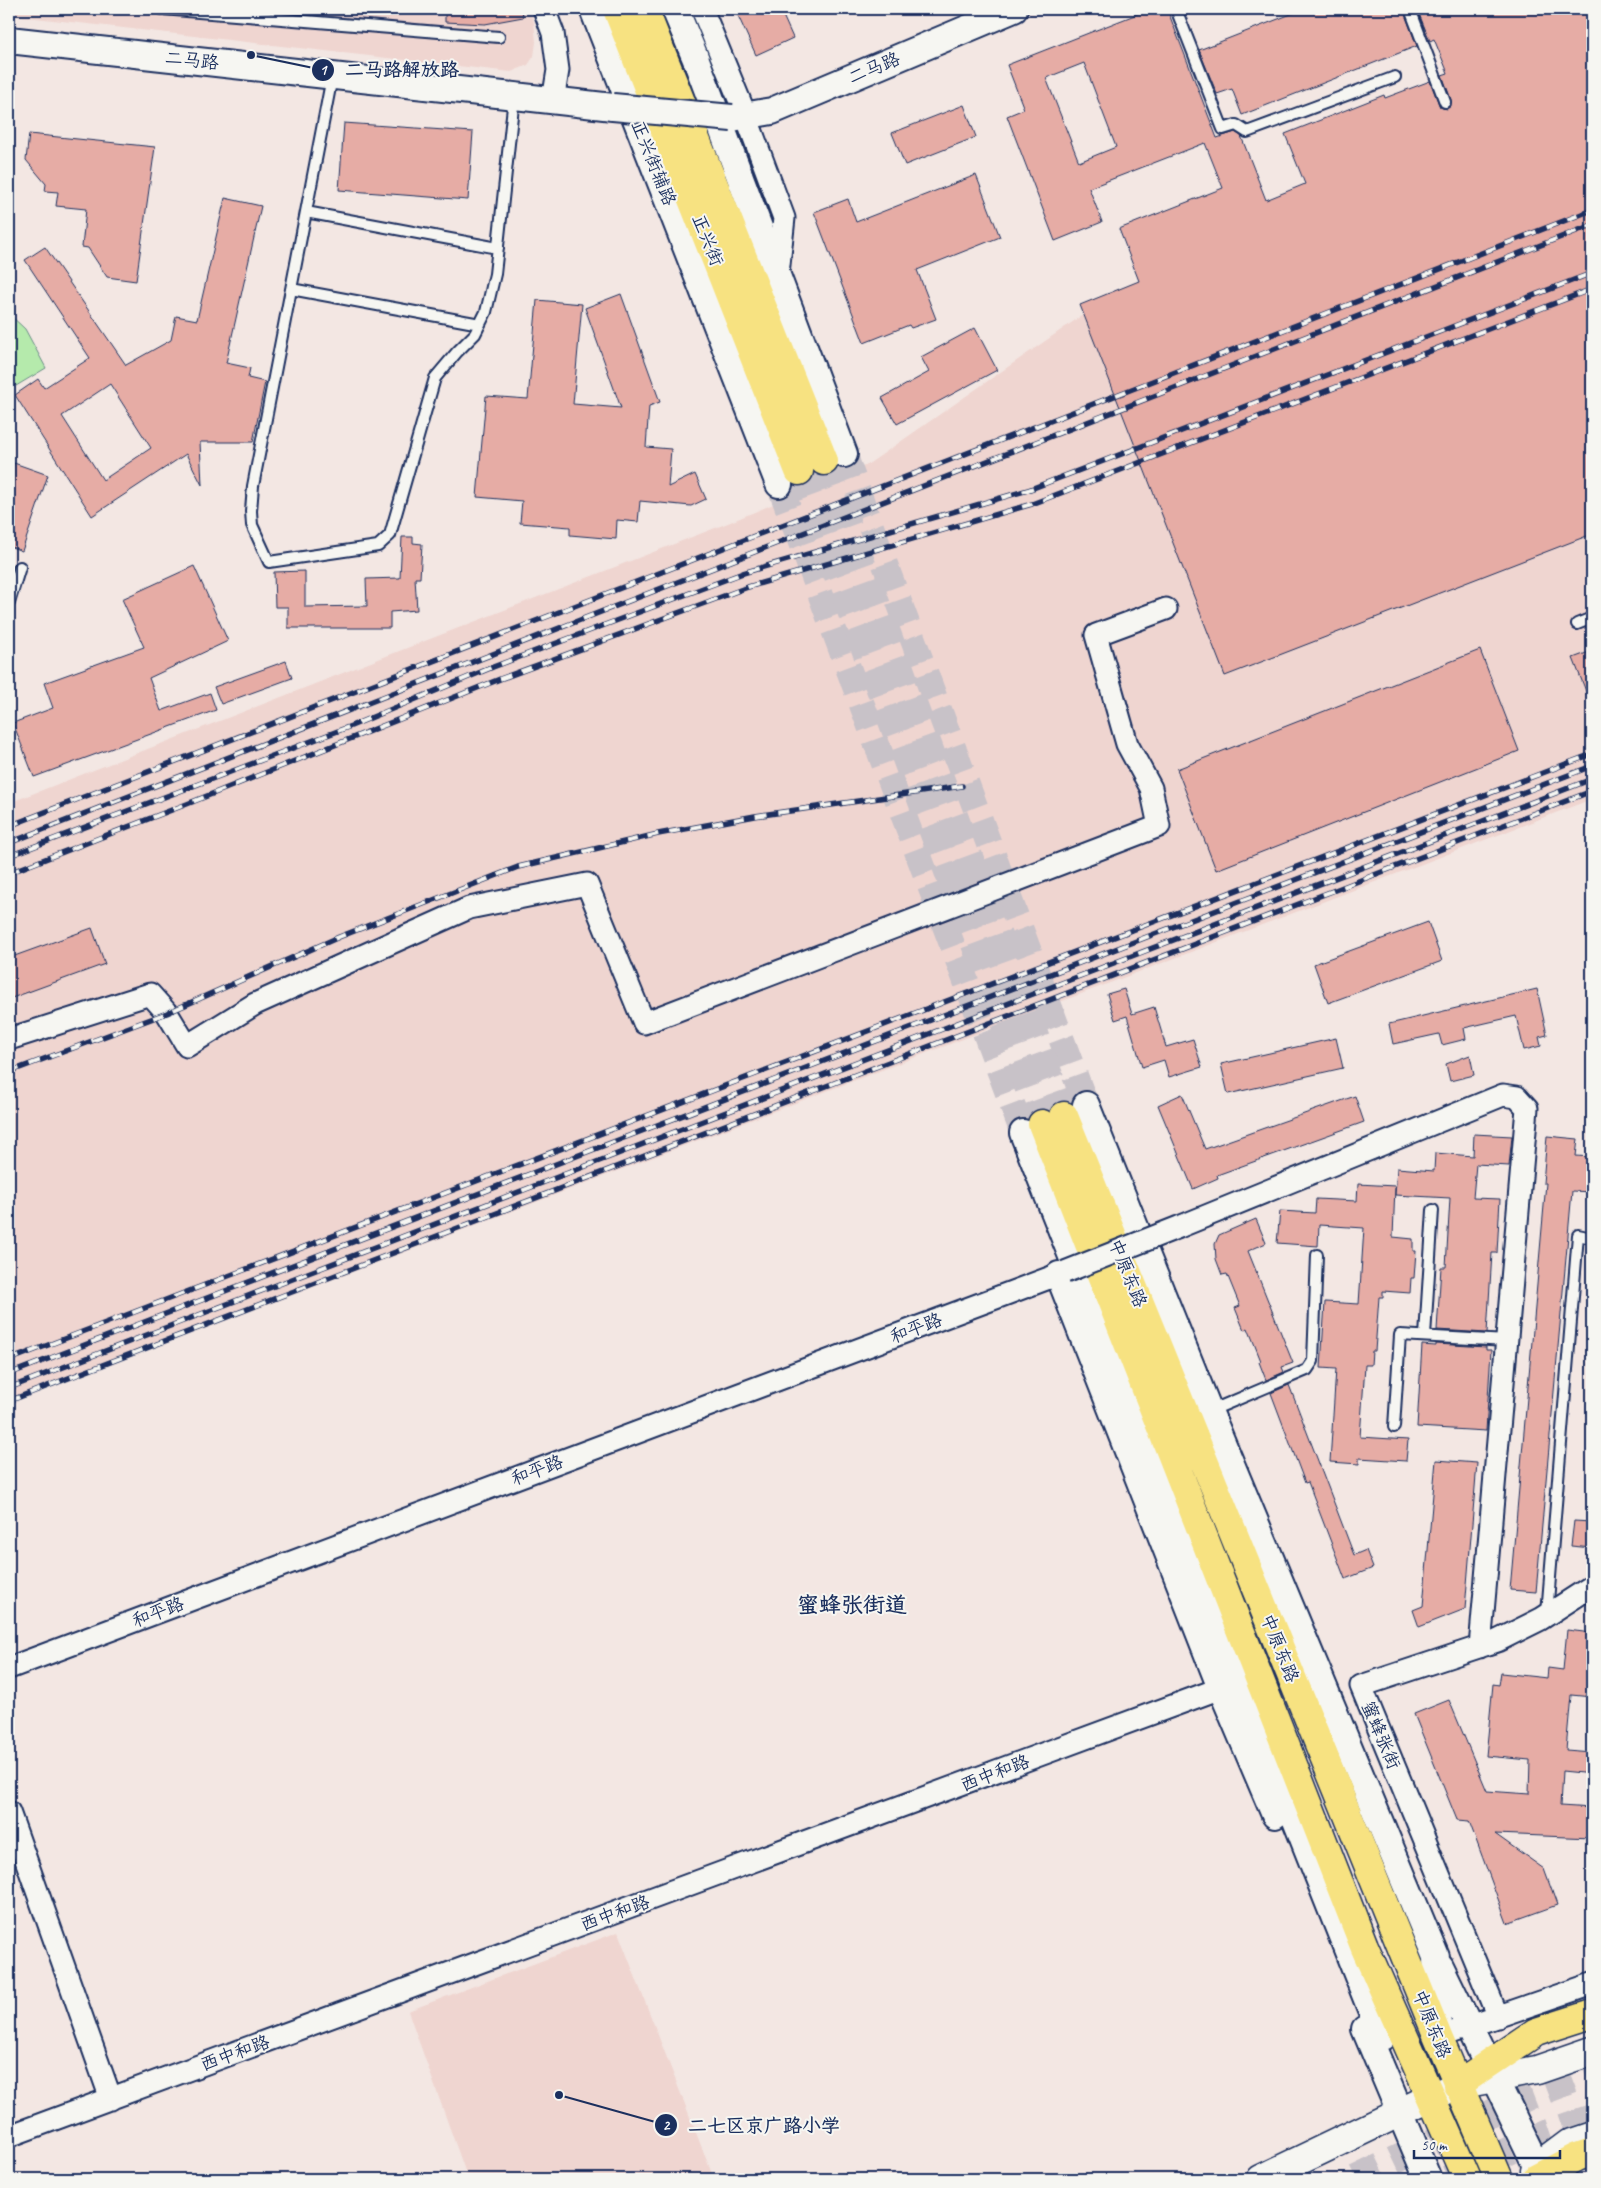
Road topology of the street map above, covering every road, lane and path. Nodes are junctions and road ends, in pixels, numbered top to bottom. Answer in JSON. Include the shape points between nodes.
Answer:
{"nodes":[{"id":1,"x":162,"y":9,"type":"edge"},
{"id":2,"x":544,"y":9,"type":"edge"},
{"id":3,"x":593,"y":9,"type":"edge"},
{"id":4,"x":617,"y":9,"type":"edge"},
{"id":5,"x":644,"y":9,"type":"edge"},
{"id":6,"x":675,"y":9,"type":"edge"},
{"id":7,"x":702,"y":9,"type":"edge"},
{"id":8,"x":1014,"y":9,"type":"edge"},
{"id":9,"x":1176,"y":9,"type":"edge"},
{"id":10,"x":1410,"y":9,"type":"edge"},
{"id":11,"x":499,"y":37,"type":"dead end"},
{"id":12,"x":9,"y":40,"type":"edge"},
{"id":13,"x":332,"y":76,"type":"junction"},
{"id":14,"x":1395,"y":77,"type":"dead end"},
{"id":15,"x":514,"y":96,"type":"junction"},
{"id":16,"x":553,"y":101,"type":"junction"},
{"id":17,"x":1445,"y":102,"type":"dead end"},
{"id":18,"x":739,"y":117,"type":"junction"},
{"id":19,"x":306,"y":212,"type":"junction"},
{"id":20,"x":498,"y":248,"type":"junction"},
{"id":21,"x":778,"y":274,"type":"junction"},
{"id":22,"x":291,"y":289,"type":"junction"},
{"id":23,"x":480,"y":324,"type":"junction"},
{"id":24,"x":812,"y":468,"type":"junction"},
{"id":25,"x":20,"y":567,"type":"dead end"},
{"id":26,"x":9,"y":604,"type":"edge"},
{"id":27,"x":1166,"y":609,"type":"dead end"},
{"id":28,"x":1592,"y":618,"type":"edge"},
{"id":29,"x":1576,"y":624,"type":"dead end"},
{"id":30,"x":9,"y":1039,"type":"edge"},
{"id":31,"x":1054,"y":1120,"type":"junction"},
{"id":32,"x":1433,"y":1210,"type":"dead end"},
{"id":33,"x":1592,"y":1238,"type":"edge"},
{"id":34,"x":1317,"y":1255,"type":"dead end"},
{"id":35,"x":1062,"y":1274,"type":"junction"},
{"id":36,"x":1425,"y":1336,"type":"junction"},
{"id":37,"x":1507,"y":1341,"type":"junction"},
{"id":38,"x":1209,"y":1411,"type":"junction"},
{"id":39,"x":1394,"y":1427,"type":"dead end"},
{"id":40,"x":1592,"y":1586,"type":"edge"},
{"id":41,"x":1547,"y":1615,"type":"junction"},
{"id":42,"x":1480,"y":1647,"type":"junction"},
{"id":43,"x":9,"y":1668,"type":"edge"},
{"id":44,"x":1221,"y":1688,"type":"junction"},
{"id":45,"x":9,"y":1812,"type":"edge"},
{"id":46,"x":1436,"y":1957,"type":"junction"},
{"id":47,"x":1592,"y":1984,"type":"edge"},
{"id":48,"x":1592,"y":2014,"type":"edge"},
{"id":49,"x":1498,"y":2017,"type":"junction"},
{"id":50,"x":1469,"y":2026,"type":"junction"},
{"id":51,"x":1373,"y":2033,"type":"junction"},
{"id":52,"x":1438,"y":2037,"type":"junction"},
{"id":53,"x":1409,"y":2048,"type":"junction"},
{"id":54,"x":1592,"y":2051,"type":"edge"},
{"id":55,"x":1491,"y":2071,"type":"junction"},
{"id":56,"x":1457,"y":2084,"type":"junction"},
{"id":57,"x":1430,"y":2098,"type":"junction"},
{"id":58,"x":111,"y":2099,"type":"junction"},
{"id":59,"x":1400,"y":2112,"type":"junction"},
{"id":60,"x":9,"y":2136,"type":"edge"},
{"id":61,"x":1592,"y":2136,"type":"edge"},
{"id":62,"x":1592,"y":2152,"type":"edge"},
{"id":63,"x":1536,"y":2176,"type":"edge"},
{"id":64,"x":1261,"y":2179,"type":"edge"},
{"id":65,"x":1428,"y":2179,"type":"edge"},
{"id":66,"x":1467,"y":2179,"type":"edge"},
{"id":67,"x":1499,"y":2179,"type":"edge"}],
"edges":[{"from":1,"to":11,"type":"lane"},
{"from":2,"to":16,"type":"street","via":[[553,33],[558,70]]},
{"from":3,"to":24,"type":"street","name":"正兴街辅路"},
{"from":4,"to":24,"type":"main road","name":"正兴街"},
{"from":5,"to":24,"type":"main road","name":"正兴街"},
{"from":6,"to":21,"type":"street"},
{"from":7,"to":18,"type":"street"},
{"from":8,"to":18,"type":"street","name":"二马路","via":[[772,111]]},
{"from":9,"to":14,"type":"lane","via":[[1223,129],[1236,125],[1247,132]]},
{"from":10,"to":17,"type":"lane"},
{"from":12,"to":13,"type":"street","name":"二马路"},
{"from":13,"to":15,"type":"street","name":"二马路"},
{"from":13,"to":19,"type":"lane"},
{"from":15,"to":16,"type":"street","name":"二马路"},
{"from":15,"to":20,"type":"lane"},
{"from":16,"to":18,"type":"street","name":"二马路","bridge":true},
{"from":18,"to":21,"type":"street","via":[[784,218]]},
{"from":19,"to":20,"type":"lane"},
{"from":19,"to":22,"type":"lane"},
{"from":20,"to":23,"type":"lane","via":[[495,274]]},
{"from":21,"to":24,"type":"street"},
{"from":22,"to":23,"type":"lane"},
{"from":22,"to":23,"type":"lane","via":[[251,503],[252,525],[269,562],[378,546],[390,535],[436,378]]},
{"from":25,"to":26,"type":"lane"},
{"from":27,"to":30,"type":"street","via":[[1096,635],[1127,744],[1151,788],[1159,826],[644,1023],[587,884],[469,908],[255,1004],[187,1046],[167,1013],[150,994]]},
{"from":28,"to":29,"type":"lane"},
{"from":31,"to":38,"type":"street"},
{"from":31,"to":51,"type":"street"},
{"from":31,"to":52,"type":"main road","name":"中原东路"},
{"from":31,"to":53,"type":"main road","name":"中原东路","via":[[1364,1946]]},
{"from":32,"to":36,"type":"lane"},
{"from":33,"to":41,"type":"lane","via":[[1578,1235]]},
{"from":34,"to":38,"type":"lane","via":[[1313,1361],[1307,1370]]},
{"from":35,"to":37,"type":"street","name":"和平路","bridge":true,"via":[[1503,1095],[1517,1098],[1527,1108]]},
{"from":35,"to":43,"type":"street","name":"和平路"},
{"from":35,"to":44,"type":"street"},
{"from":36,"to":37,"type":"lane"},
{"from":36,"to":39,"type":"lane","via":[[1400,1335]]},
{"from":37,"to":42,"type":"street","name":"和平路"},
{"from":38,"to":46,"type":"street"},
{"from":40,"to":41,"type":"street","name":"蜜蜂张街"},
{"from":41,"to":42,"type":"street","name":"蜜蜂张街","via":[[1497,1642]]},
{"from":42,"to":49,"type":"street","name":"蜜蜂张街","via":[[1361,1686]]},
{"from":44,"to":51,"type":"street"},
{"from":44,"to":58,"type":"street","name":"西中和路"},
{"from":45,"to":58,"type":"street"},
{"from":46,"to":50,"type":"street"},
{"from":46,"to":52,"type":"street"},
{"from":47,"to":49,"type":"street"},
{"from":48,"to":55,"type":"main road","via":[[1536,2032]]},
{"from":49,"to":50,"type":"street"},
{"from":50,"to":52,"type":"street"},
{"from":50,"to":55,"type":"street"},
{"from":51,"to":53,"type":"street"},
{"from":51,"to":59,"type":"street"},
{"from":52,"to":56,"type":"main road","name":"中原东路"},
{"from":53,"to":57,"type":"main road","name":"中原东路"},
{"from":54,"to":55,"type":"main road","via":[[1537,2070]]},
{"from":55,"to":56,"type":"main road"},
{"from":55,"to":63,"type":"street"},
{"from":56,"to":57,"type":"main road"},
{"from":56,"to":67,"type":"main road","name":"中原东路"},
{"from":57,"to":59,"type":"main road"},
{"from":57,"to":66,"type":"main road","name":"中原东路"},
{"from":58,"to":60,"type":"street","name":"西中和路"},
{"from":59,"to":64,"type":"main road"},
{"from":59,"to":65,"type":"street"},
{"from":61,"to":63,"type":"main road","via":[[1571,2143]]},
{"from":62,"to":63,"type":"main road"}]}
